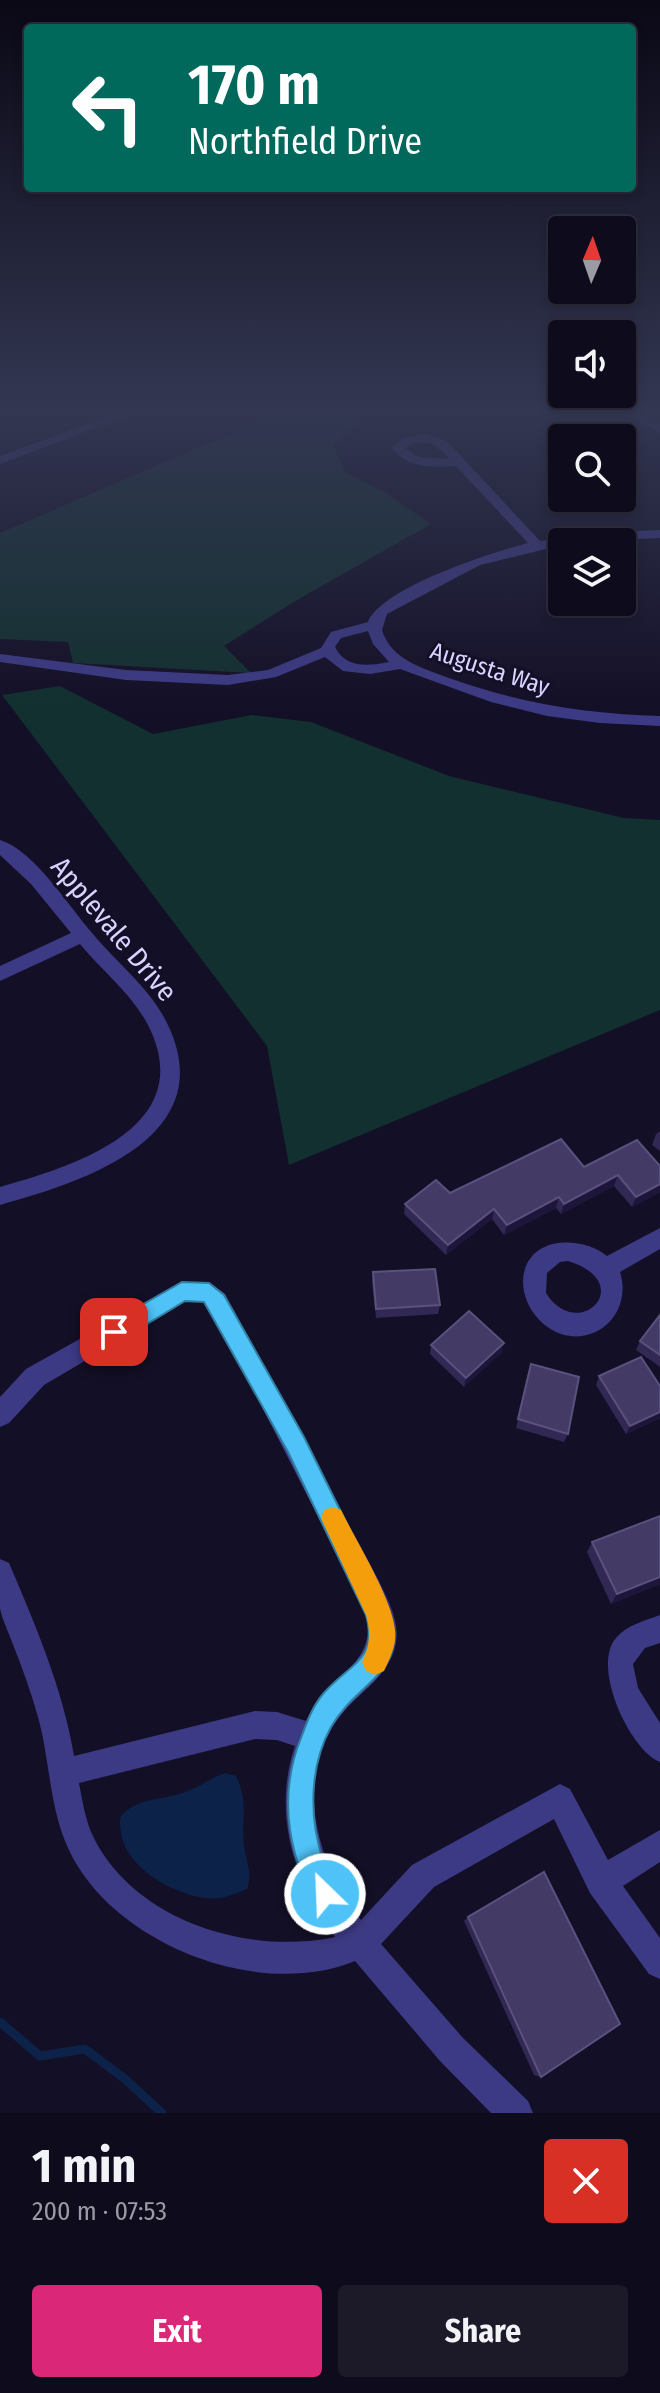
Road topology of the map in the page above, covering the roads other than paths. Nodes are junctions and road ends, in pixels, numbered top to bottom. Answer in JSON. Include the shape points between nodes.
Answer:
{"nodes":[{"id":1,"x":505,"y":511,"type":"edge"},
{"id":2,"x":660,"y":534,"type":"edge"},
{"id":3,"x":536,"y":544,"type":"junction"},
{"id":4,"x":374,"y":625,"type":"junction"},
{"id":5,"x":328,"y":651,"type":"junction"},
{"id":6,"x":0,"y":658,"type":"edge"},
{"id":7,"x":401,"y":664,"type":"junction"},
{"id":8,"x":660,"y":721,"type":"edge"},
{"id":9,"x":0,"y":846,"type":"edge"},
{"id":10,"x":83,"y":935,"type":"junction"},
{"id":11,"x":0,"y":974,"type":"edge"},
{"id":12,"x":0,"y":1196,"type":"edge"},
{"id":13,"x":660,"y":1238,"type":"edge"},
{"id":14,"x":606,"y":1268,"type":"dead end"},
{"id":15,"x":0,"y":1415,"type":"edge"},
{"id":16,"x":0,"y":1572,"type":"edge"},
{"id":17,"x":660,"y":1629,"type":"edge"},
{"id":18,"x":312,"y":1738,"type":"junction"},
{"id":19,"x":660,"y":1748,"type":"edge"},
{"id":20,"x":63,"y":1773,"type":"junction"},
{"id":21,"x":660,"y":1845,"type":"edge"},
{"id":22,"x":601,"y":1882,"type":"junction"},
{"id":23,"x":359,"y":1942,"type":"junction"},
{"id":24,"x":660,"y":1963,"type":"edge"},
{"id":25,"x":474,"y":2076,"type":"junction"},
{"id":26,"x":495,"y":2113,"type":"edge"},
{"id":27,"x":516,"y":2113,"type":"edge"}],
"edges":[{"from":1,"to":3,"type":"street"},
{"from":2,"to":3,"type":"street"},
{"from":3,"to":4,"type":"street","via":[[451,573],[385,608]]},
{"from":4,"to":5,"type":"street","via":[[336,635]]},
{"from":4,"to":7,"type":"street","name":"Augusta Way","via":[[378,641]]},
{"from":5,"to":6,"type":"street","via":[[271,674],[228,680],[137,676]]},
{"from":5,"to":7,"type":"street","name":"Augusta Way","via":[[335,661],[355,669]]},
{"from":7,"to":8,"type":"street","name":"Augusta Way","via":[[533,711],[593,720]]},
{"from":9,"to":10,"type":"street","name":"Applevale Drive","via":[[24,864]]},
{"from":10,"to":11,"type":"street"},
{"from":10,"to":12,"type":"street","name":"Applevale Drive","via":[[159,1027],[171,1062],[166,1100],[142,1135],[120,1150]]},
{"from":13,"to":14,"type":"street"},
{"from":15,"to":18,"type":"street","via":[[35,1377],[182,1292],[209,1292],[296,1445],[383,1630],[375,1663],[333,1702]]},
{"from":16,"to":20,"type":"street","via":[[52,1719]]},
{"from":17,"to":19,"type":"street","via":[[628,1642],[619,1672]]},
{"from":18,"to":20,"type":"street","via":[[255,1725]]},
{"from":18,"to":23,"type":"street","via":[[300,1789],[304,1843],[325,1894]]},
{"from":20,"to":23,"type":"street","via":[[78,1837],[93,1867],[146,1917],[184,1936],[254,1953],[322,1956]]},
{"from":21,"to":22,"type":"street"},
{"from":22,"to":23,"type":"street","via":[[560,1799],[423,1876]]},
{"from":22,"to":24,"type":"street"},
{"from":23,"to":25,"type":"street"},
{"from":25,"to":26,"type":"street"},
{"from":25,"to":27,"type":"street"}]}
